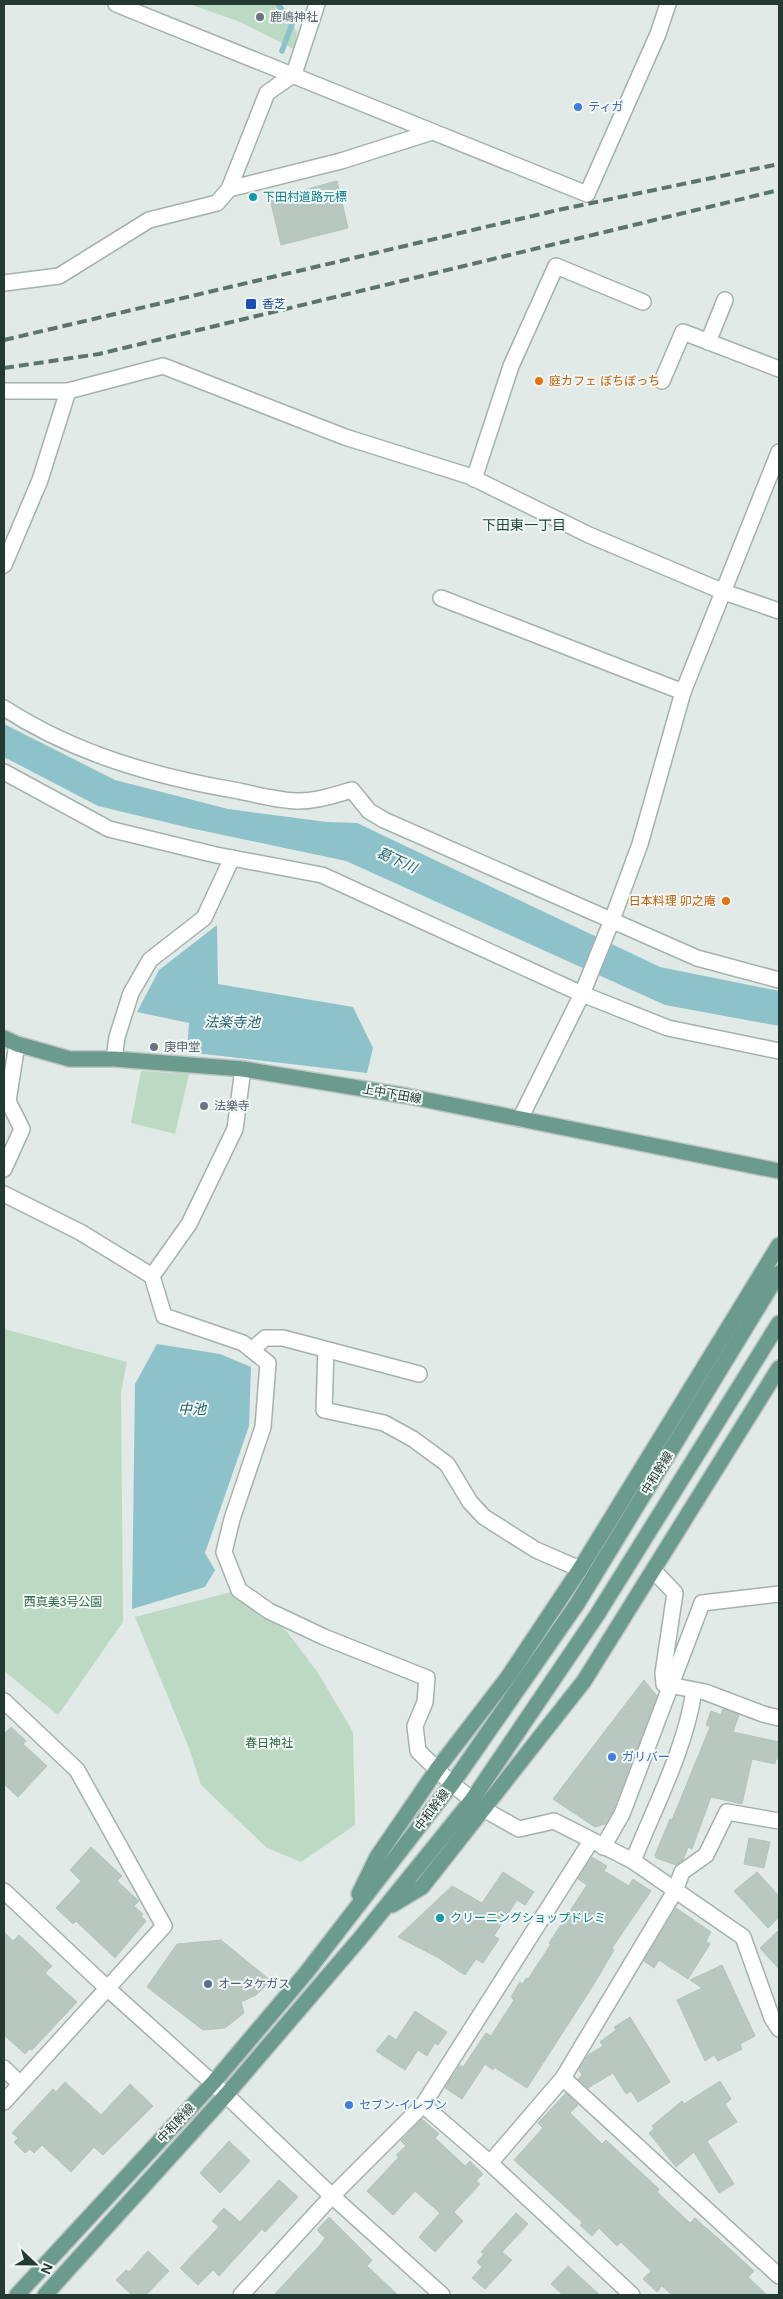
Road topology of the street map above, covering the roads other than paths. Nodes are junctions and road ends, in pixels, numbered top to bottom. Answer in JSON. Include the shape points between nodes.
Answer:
{"nodes":[{"id":1,"x":116,"y":4,"type":"edge"},
{"id":2,"x":317,"y":4,"type":"edge"},
{"id":3,"x":668,"y":4,"type":"edge"},
{"id":4,"x":294,"y":74,"type":"junction"},
{"id":5,"x":432,"y":132,"type":"junction"},
{"id":6,"x":229,"y":189,"type":"junction"},
{"id":7,"x":4,"y":283,"type":"edge"},
{"id":8,"x":725,"y":300,"type":"dead end"},
{"id":9,"x":643,"y":302,"type":"dead end"},
{"id":10,"x":708,"y":342,"type":"junction"},
{"id":11,"x":779,"y":369,"type":"edge"},
{"id":12,"x":662,"y":381,"type":"dead end"},
{"id":13,"x":4,"y":391,"type":"edge"},
{"id":14,"x":68,"y":391,"type":"junction"},
{"id":15,"x":779,"y":452,"type":"edge"},
{"id":16,"x":474,"y":479,"type":"junction"},
{"id":17,"x":772,"y":490,"type":"edge"},
{"id":18,"x":4,"y":565,"type":"edge"},
{"id":19,"x":724,"y":592,"type":"junction"},
{"id":20,"x":441,"y":598,"type":"dead end"},
{"id":21,"x":779,"y":611,"type":"edge"},
{"id":22,"x":683,"y":692,"type":"junction"},
{"id":23,"x":4,"y":708,"type":"edge"},
{"id":24,"x":4,"y":772,"type":"edge"},
{"id":25,"x":232,"y":858,"type":"junction"},
{"id":26,"x":612,"y":920,"type":"junction"},
{"id":27,"x":779,"y":980,"type":"edge"},
{"id":28,"x":582,"y":994,"type":"junction"},
{"id":29,"x":10,"y":1041,"type":"edge"},
{"id":30,"x":779,"y":1051,"type":"edge"},
{"id":31,"x":114,"y":1059,"type":"junction"},
{"id":32,"x":243,"y":1069,"type":"junction"},
{"id":33,"x":520,"y":1120,"type":"junction"},
{"id":34,"x":4,"y":1169,"type":"edge"},
{"id":35,"x":779,"y":1171,"type":"edge"},
{"id":36,"x":4,"y":1194,"type":"edge"},
{"id":37,"x":779,"y":1245,"type":"edge"},
{"id":38,"x":779,"y":1272,"type":"edge"},
{"id":39,"x":152,"y":1276,"type":"junction"},
{"id":40,"x":779,"y":1323,"type":"edge"},
{"id":41,"x":252,"y":1350,"type":"junction"},
{"id":42,"x":326,"y":1350,"type":"junction"},
{"id":43,"x":779,"y":1368,"type":"edge"},
{"id":44,"x":419,"y":1374,"type":"dead end"},
{"id":45,"x":580,"y":1569,"type":"junction"},
{"id":46,"x":654,"y":1571,"type":"junction"},
{"id":47,"x":779,"y":1594,"type":"edge"},
{"id":48,"x":672,"y":1687,"type":"junction"},
{"id":49,"x":694,"y":1691,"type":"junction"},
{"id":50,"x":4,"y":1701,"type":"edge"},
{"id":51,"x":779,"y":1718,"type":"edge"},
{"id":52,"x":438,"y":1768,"type":"junction"},
{"id":53,"x":452,"y":1784,"type":"junction"},
{"id":54,"x":472,"y":1800,"type":"junction"},
{"id":55,"x":485,"y":1810,"type":"junction"},
{"id":56,"x":779,"y":1821,"type":"edge"},
{"id":57,"x":597,"y":1844,"type":"junction"},
{"id":58,"x":633,"y":1861,"type":"junction"},
{"id":59,"x":4,"y":1891,"type":"edge"},
{"id":60,"x":676,"y":1891,"type":"junction"},
{"id":61,"x":382,"y":1911,"type":"junction"},
{"id":62,"x":347,"y":1918,"type":"junction"},
{"id":63,"x":107,"y":1988,"type":"junction"},
{"id":64,"x":779,"y":2029,"type":"edge"},
{"id":65,"x":4,"y":2068,"type":"edge"},
{"id":66,"x":563,"y":2078,"type":"junction"},
{"id":67,"x":213,"y":2083,"type":"junction"},
{"id":68,"x":20,"y":2084,"type":"junction"},
{"id":69,"x":226,"y":2095,"type":"junction"},
{"id":70,"x":4,"y":2102,"type":"edge"},
{"id":71,"x":422,"y":2105,"type":"junction"},
{"id":72,"x":490,"y":2163,"type":"junction"},
{"id":73,"x":332,"y":2196,"type":"junction"},
{"id":74,"x":779,"y":2276,"type":"edge"},
{"id":75,"x":244,"y":2294,"type":"edge"},
{"id":76,"x":16,"y":2295,"type":"edge"},
{"id":77,"x":45,"y":2295,"type":"edge"},
{"id":78,"x":442,"y":2295,"type":"edge"},
{"id":79,"x":632,"y":2295,"type":"edge"}],
"edges":[{"from":1,"to":4,"type":"street"},
{"from":2,"to":4,"type":"street"},
{"from":3,"to":5,"type":"street","via":[[658,34],[587,194]]},
{"from":4,"to":5,"type":"street"},
{"from":4,"to":6,"type":"street","via":[[267,93]]},
{"from":5,"to":6,"type":"street","via":[[341,161]]},
{"from":6,"to":7,"type":"street","via":[[217,203],[149,220],[59,276]]},
{"from":8,"to":10,"type":"street"},
{"from":9,"to":16,"type":"street","via":[[556,266],[511,366]]},
{"from":10,"to":11,"type":"street"},
{"from":10,"to":12,"type":"street","via":[[684,332]]},
{"from":13,"to":14,"type":"street"},
{"from":14,"to":16,"type":"street","via":[[163,366],[345,438]]},
{"from":14,"to":18,"type":"street","via":[[40,480]]},
{"from":15,"to":17,"type":"street"},
{"from":16,"to":19,"type":"street","via":[[589,535]]},
{"from":17,"to":19,"type":"street"},
{"from":19,"to":21,"type":"street"},
{"from":19,"to":22,"type":"street"},
{"from":20,"to":22,"type":"street"},
{"from":22,"to":26,"type":"street","via":[[640,844]]},
{"from":23,"to":26,"type":"street","via":[[85,751],[138,770],[296,801],[352,790],[369,812],[384,820]]},
{"from":24,"to":25,"type":"street","via":[[110,829]]},
{"from":25,"to":28,"type":"street","via":[[322,875]]},
{"from":25,"to":31,"type":"street","via":[[204,918],[150,960],[130,993]]},
{"from":26,"to":27,"type":"street","via":[[697,958]]},
{"from":26,"to":28,"type":"street"},
{"from":28,"to":30,"type":"street","via":[[668,1028]]},
{"from":28,"to":33,"type":"street"},
{"from":29,"to":31,"type":"main road","name":"上中下田線","via":[[70,1059]]},
{"from":29,"to":34,"type":"street","via":[[8,1101],[22,1128]]},
{"from":31,"to":32,"type":"main road","name":"上中下田線"},
{"from":32,"to":33,"type":"main road","name":"上中下田線","via":[[407,1096]]},
{"from":32,"to":39,"type":"street","via":[[236,1129],[189,1224]]},
{"from":33,"to":35,"type":"main road","name":"上中下田線"},
{"from":36,"to":39,"type":"street","via":[[80,1232]]},
{"from":37,"to":45,"type":"main road"},
{"from":38,"to":53,"type":"main road","name":"中和幹線","via":[[576,1604]]},
{"from":39,"to":41,"type":"street","via":[[164,1316],[243,1343]]},
{"from":40,"to":54,"type":"main road","name":"中和幹線","via":[[597,1615]]},
{"from":41,"to":42,"type":"street","via":[[265,1338],[282,1338]]},
{"from":41,"to":52,"type":"street","via":[[268,1363],[263,1428],[224,1552],[239,1590],[269,1611],[324,1637],[427,1678],[425,1702],[415,1726],[418,1751]]},
{"from":42,"to":44,"type":"street"},
{"from":42,"to":45,"type":"street","via":[[324,1410],[384,1423],[413,1439],[446,1464],[470,1502],[484,1517],[536,1550]]},
{"from":43,"to":46,"type":"main road"},
{"from":45,"to":52,"type":"main road","via":[[508,1677]]},
{"from":46,"to":48,"type":"street","via":[[675,1593],[662,1673],[664,1684]]},
{"from":46,"to":55,"type":"main road","via":[[584,1681]]},
{"from":47,"to":48,"type":"street","via":[[702,1603]]},
{"from":48,"to":49,"type":"street"},
{"from":48,"to":57,"type":"street","via":[[622,1814]]},
{"from":49,"to":51,"type":"street"},
{"from":49,"to":58,"type":"street","via":[[691,1712]]},
{"from":50,"to":63,"type":"street","via":[[78,1770],[164,1926]]},
{"from":52,"to":53,"type":"street"},
{"from":52,"to":62,"type":"main road","via":[[377,1857]]},
{"from":53,"to":54,"type":"street"},
{"from":53,"to":62,"type":"main road","name":"中和幹線"},
{"from":54,"to":55,"type":"street"},
{"from":54,"to":61,"type":"main road","name":"中和幹線"},
{"from":55,"to":57,"type":"street","via":[[518,1829],[554,1820]]},
{"from":55,"to":61,"type":"main road","via":[[422,1887]]},
{"from":56,"to":60,"type":"street","via":[[727,1812],[706,1855],[682,1872]]},
{"from":57,"to":58,"type":"street"},
{"from":57,"to":71,"type":"street"},
{"from":58,"to":60,"type":"street"},
{"from":59,"to":63,"type":"street"},
{"from":60,"to":64,"type":"street","via":[[743,1937],[772,2018]]},
{"from":60,"to":66,"type":"street"},
{"from":61,"to":69,"type":"main road","name":"中和幹線"},
{"from":62,"to":67,"type":"main road","name":"中和幹線","via":[[306,1973]]},
{"from":63,"to":67,"type":"street"},
{"from":63,"to":68,"type":"street"},
{"from":65,"to":68,"type":"street"},
{"from":66,"to":72,"type":"street"},
{"from":66,"to":74,"type":"street"},
{"from":67,"to":69,"type":"street"},
{"from":67,"to":76,"type":"main road","name":"中和幹線"},
{"from":68,"to":70,"type":"street"},
{"from":69,"to":73,"type":"street"},
{"from":69,"to":77,"type":"main road","name":"中和幹線"},
{"from":71,"to":72,"type":"street"},
{"from":71,"to":73,"type":"street"},
{"from":72,"to":79,"type":"street"},
{"from":73,"to":75,"type":"street"},
{"from":73,"to":78,"type":"street"}]}
